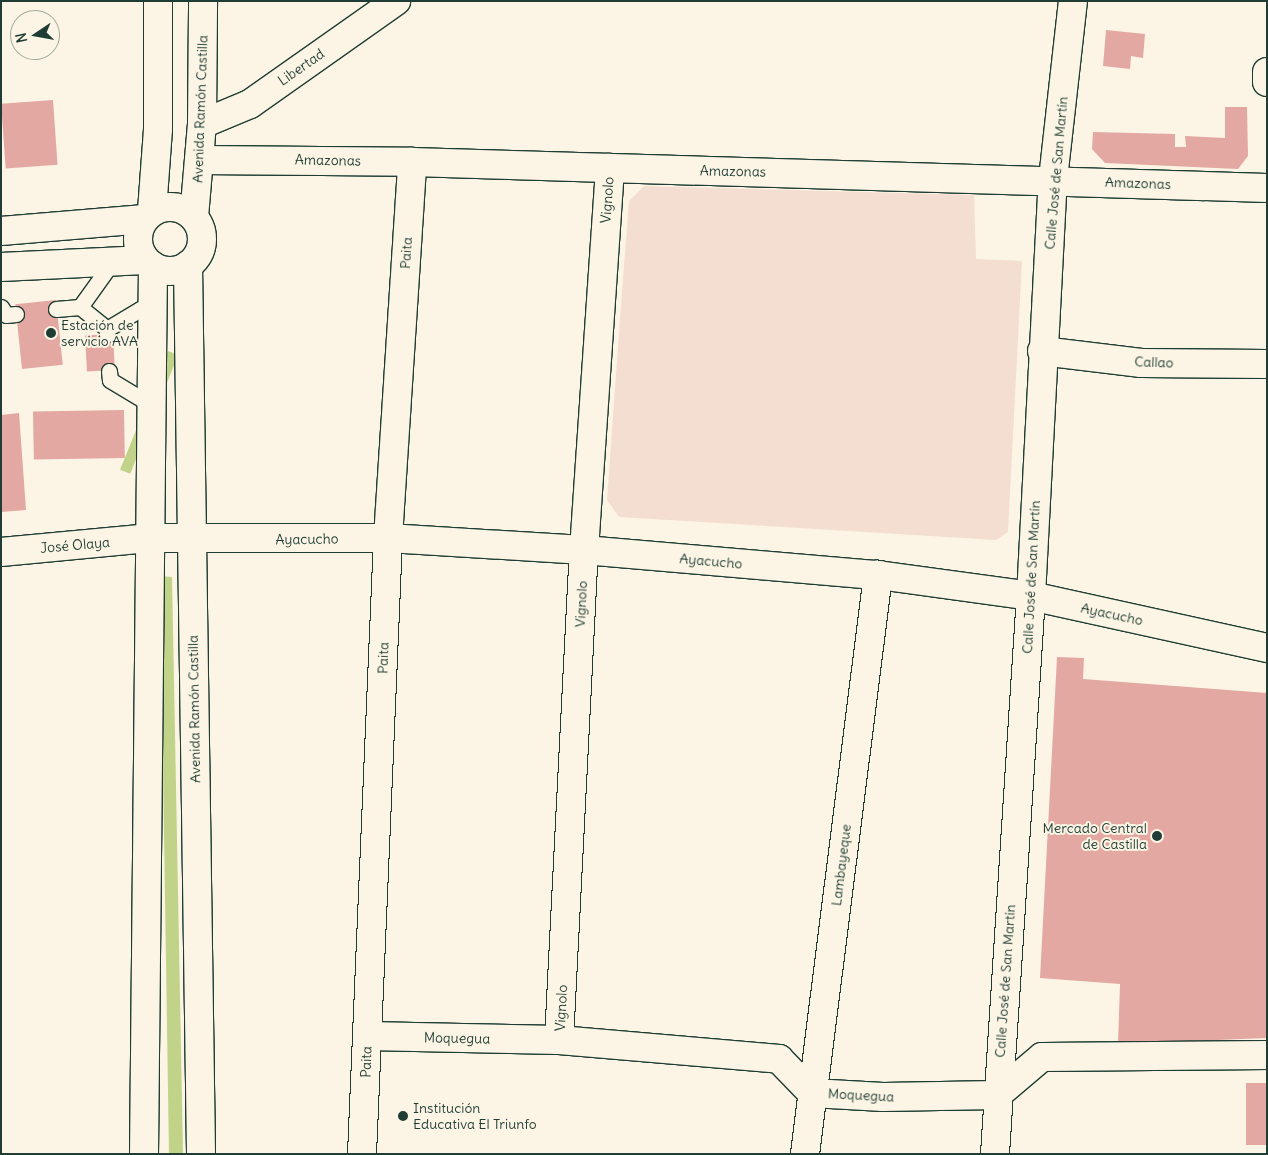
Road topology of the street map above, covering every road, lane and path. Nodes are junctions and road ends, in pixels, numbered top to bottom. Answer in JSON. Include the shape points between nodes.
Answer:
{"nodes":[{"id":1,"x":158,"y":1,"type":"edge"},
{"id":2,"x":203,"y":1,"type":"edge"},
{"id":3,"x":396,"y":1,"type":"edge"},
{"id":4,"x":1073,"y":1,"type":"edge"},
{"id":5,"x":1267,"y":72,"type":"edge"},
{"id":6,"x":1267,"y":82,"type":"edge"},
{"id":7,"x":202,"y":124,"type":"junction"},
{"id":8,"x":199,"y":160,"type":"junction"},
{"id":9,"x":412,"y":162,"type":"junction"},
{"id":10,"x":610,"y":168,"type":"junction"},
{"id":11,"x":1053,"y":179,"type":"junction"},
{"id":12,"x":1267,"y":188,"type":"edge"},
{"id":13,"x":148,"y":215,"type":"junction"},
{"id":14,"x":194,"y":217,"type":"junction"},
{"id":15,"x":1,"y":231,"type":"edge"},
{"id":16,"x":113,"y":261,"type":"junction"},
{"id":17,"x":149,"y":263,"type":"junction"},
{"id":18,"x":188,"y":265,"type":"junction"},
{"id":19,"x":1,"y":267,"type":"edge"},
{"id":20,"x":152,"y":302,"type":"junction"},
{"id":21,"x":1,"y":307,"type":"edge"},
{"id":22,"x":80,"y":307,"type":"junction"},
{"id":23,"x":56,"y":309,"type":"dead end"},
{"id":24,"x":16,"y":314,"type":"dead end"},
{"id":25,"x":1042,"y":351,"type":"junction"},
{"id":26,"x":1267,"y":364,"type":"edge"},
{"id":27,"x":109,"y":371,"type":"dead end"},
{"id":28,"x":150,"y":404,"type":"junction"},
{"id":29,"x":148,"y":538,"type":"junction"},
{"id":30,"x":388,"y":538,"type":"junction"},
{"id":31,"x":192,"y":540,"type":"junction"},
{"id":32,"x":584,"y":550,"type":"junction"},
{"id":33,"x":1,"y":552,"type":"edge"},
{"id":34,"x":878,"y":576,"type":"junction"},
{"id":35,"x":1031,"y":596,"type":"junction"},
{"id":36,"x":1267,"y":648,"type":"edge"},
{"id":37,"x":367,"y":1036,"type":"junction"},
{"id":38,"x":559,"y":1040,"type":"junction"},
{"id":39,"x":1267,"y":1056,"type":"edge"},
{"id":40,"x":812,"y":1093,"type":"junction"},
{"id":41,"x":997,"y":1095,"type":"junction"},
{"id":42,"x":144,"y":1154,"type":"edge"},
{"id":43,"x":201,"y":1154,"type":"edge"},
{"id":44,"x":362,"y":1154,"type":"edge"},
{"id":45,"x":805,"y":1154,"type":"edge"},
{"id":46,"x":995,"y":1154,"type":"edge"}],
"edges":[{"from":1,"to":13,"type":"street","via":[[158,129]]},
{"from":2,"to":7,"type":"street","name":"Avenida Ramón Castilla"},
{"from":3,"to":7,"type":"street","name":"Libertad","via":[[250,104]]},
{"from":4,"to":11,"type":"street","name":"Calle José de San Martín"},
{"from":5,"to":6,"type":"street"},
{"from":7,"to":8,"type":"street","name":"Avenida Ramón Castilla"},
{"from":8,"to":9,"type":"street","name":"Amazonas"},
{"from":8,"to":14,"type":"street","name":"Avenida Ramón Castilla"},
{"from":9,"to":10,"type":"street","name":"Amazonas"},
{"from":9,"to":30,"type":"street","name":"Paita"},
{"from":10,"to":11,"type":"street","name":"Amazonas"},
{"from":10,"to":32,"type":"street","name":"Vignolo"},
{"from":11,"to":12,"type":"street","name":"Amazonas"},
{"from":11,"to":25,"type":"street","name":"Calle José de San Martín"},
{"from":13,"to":14,"type":"street","via":[[178,207]]},
{"from":13,"to":15,"type":"street"},
{"from":13,"to":17,"type":"street","via":[[138,244]]},
{"from":14,"to":18,"type":"street","via":[[202,242],[195,259]]},
{"from":16,"to":17,"type":"street"},
{"from":16,"to":19,"type":"street"},
{"from":16,"to":22,"type":"lane"},
{"from":17,"to":18,"type":"street","via":[[171,271]]},
{"from":17,"to":20,"type":"street"},
{"from":18,"to":31,"type":"street","name":"Avenida Ramón Castilla"},
{"from":20,"to":22,"type":"lane","via":[[107,332]]},
{"from":20,"to":28,"type":"street"},
{"from":21,"to":24,"type":"lane","via":[[6,314]]},
{"from":22,"to":23,"type":"lane"},
{"from":25,"to":26,"type":"street","name":"Callao","via":[[1141,363]]},
{"from":25,"to":35,"type":"street","name":"Calle José de San Martín"},
{"from":27,"to":28,"type":"lane","via":[[110,380]]},
{"from":28,"to":29,"type":"street"},
{"from":29,"to":31,"type":"street","name":"Ayacucho"},
{"from":29,"to":33,"type":"street","name":"José Olaya"},
{"from":29,"to":42,"type":"street"},
{"from":30,"to":31,"type":"street","name":"Ayacucho"},
{"from":30,"to":32,"type":"street","name":"Ayacucho"},
{"from":30,"to":37,"type":"street","name":"Paita"},
{"from":31,"to":43,"type":"street","name":"Avenida Ramón Castilla"},
{"from":32,"to":34,"type":"street","name":"Ayacucho"},
{"from":32,"to":38,"type":"street","name":"Vignolo"},
{"from":34,"to":35,"type":"street","name":"Ayacucho"},
{"from":34,"to":40,"type":"street","name":"Lambayeque"},
{"from":35,"to":36,"type":"street","name":"Ayacucho"},
{"from":35,"to":41,"type":"street","name":"Calle José de San Martín"},
{"from":37,"to":38,"type":"street","name":"Moquegua"},
{"from":37,"to":44,"type":"street","name":"Paita"},
{"from":38,"to":40,"type":"street","name":"Moquegua","via":[[779,1058]]},
{"from":39,"to":41,"type":"street","via":[[1042,1058]]},
{"from":40,"to":41,"type":"street","name":"Moquegua","via":[[883,1097]]},
{"from":40,"to":45,"type":"street","name":"Lambayeque"},
{"from":41,"to":46,"type":"street","name":"Calle José de San Martín"}]}
